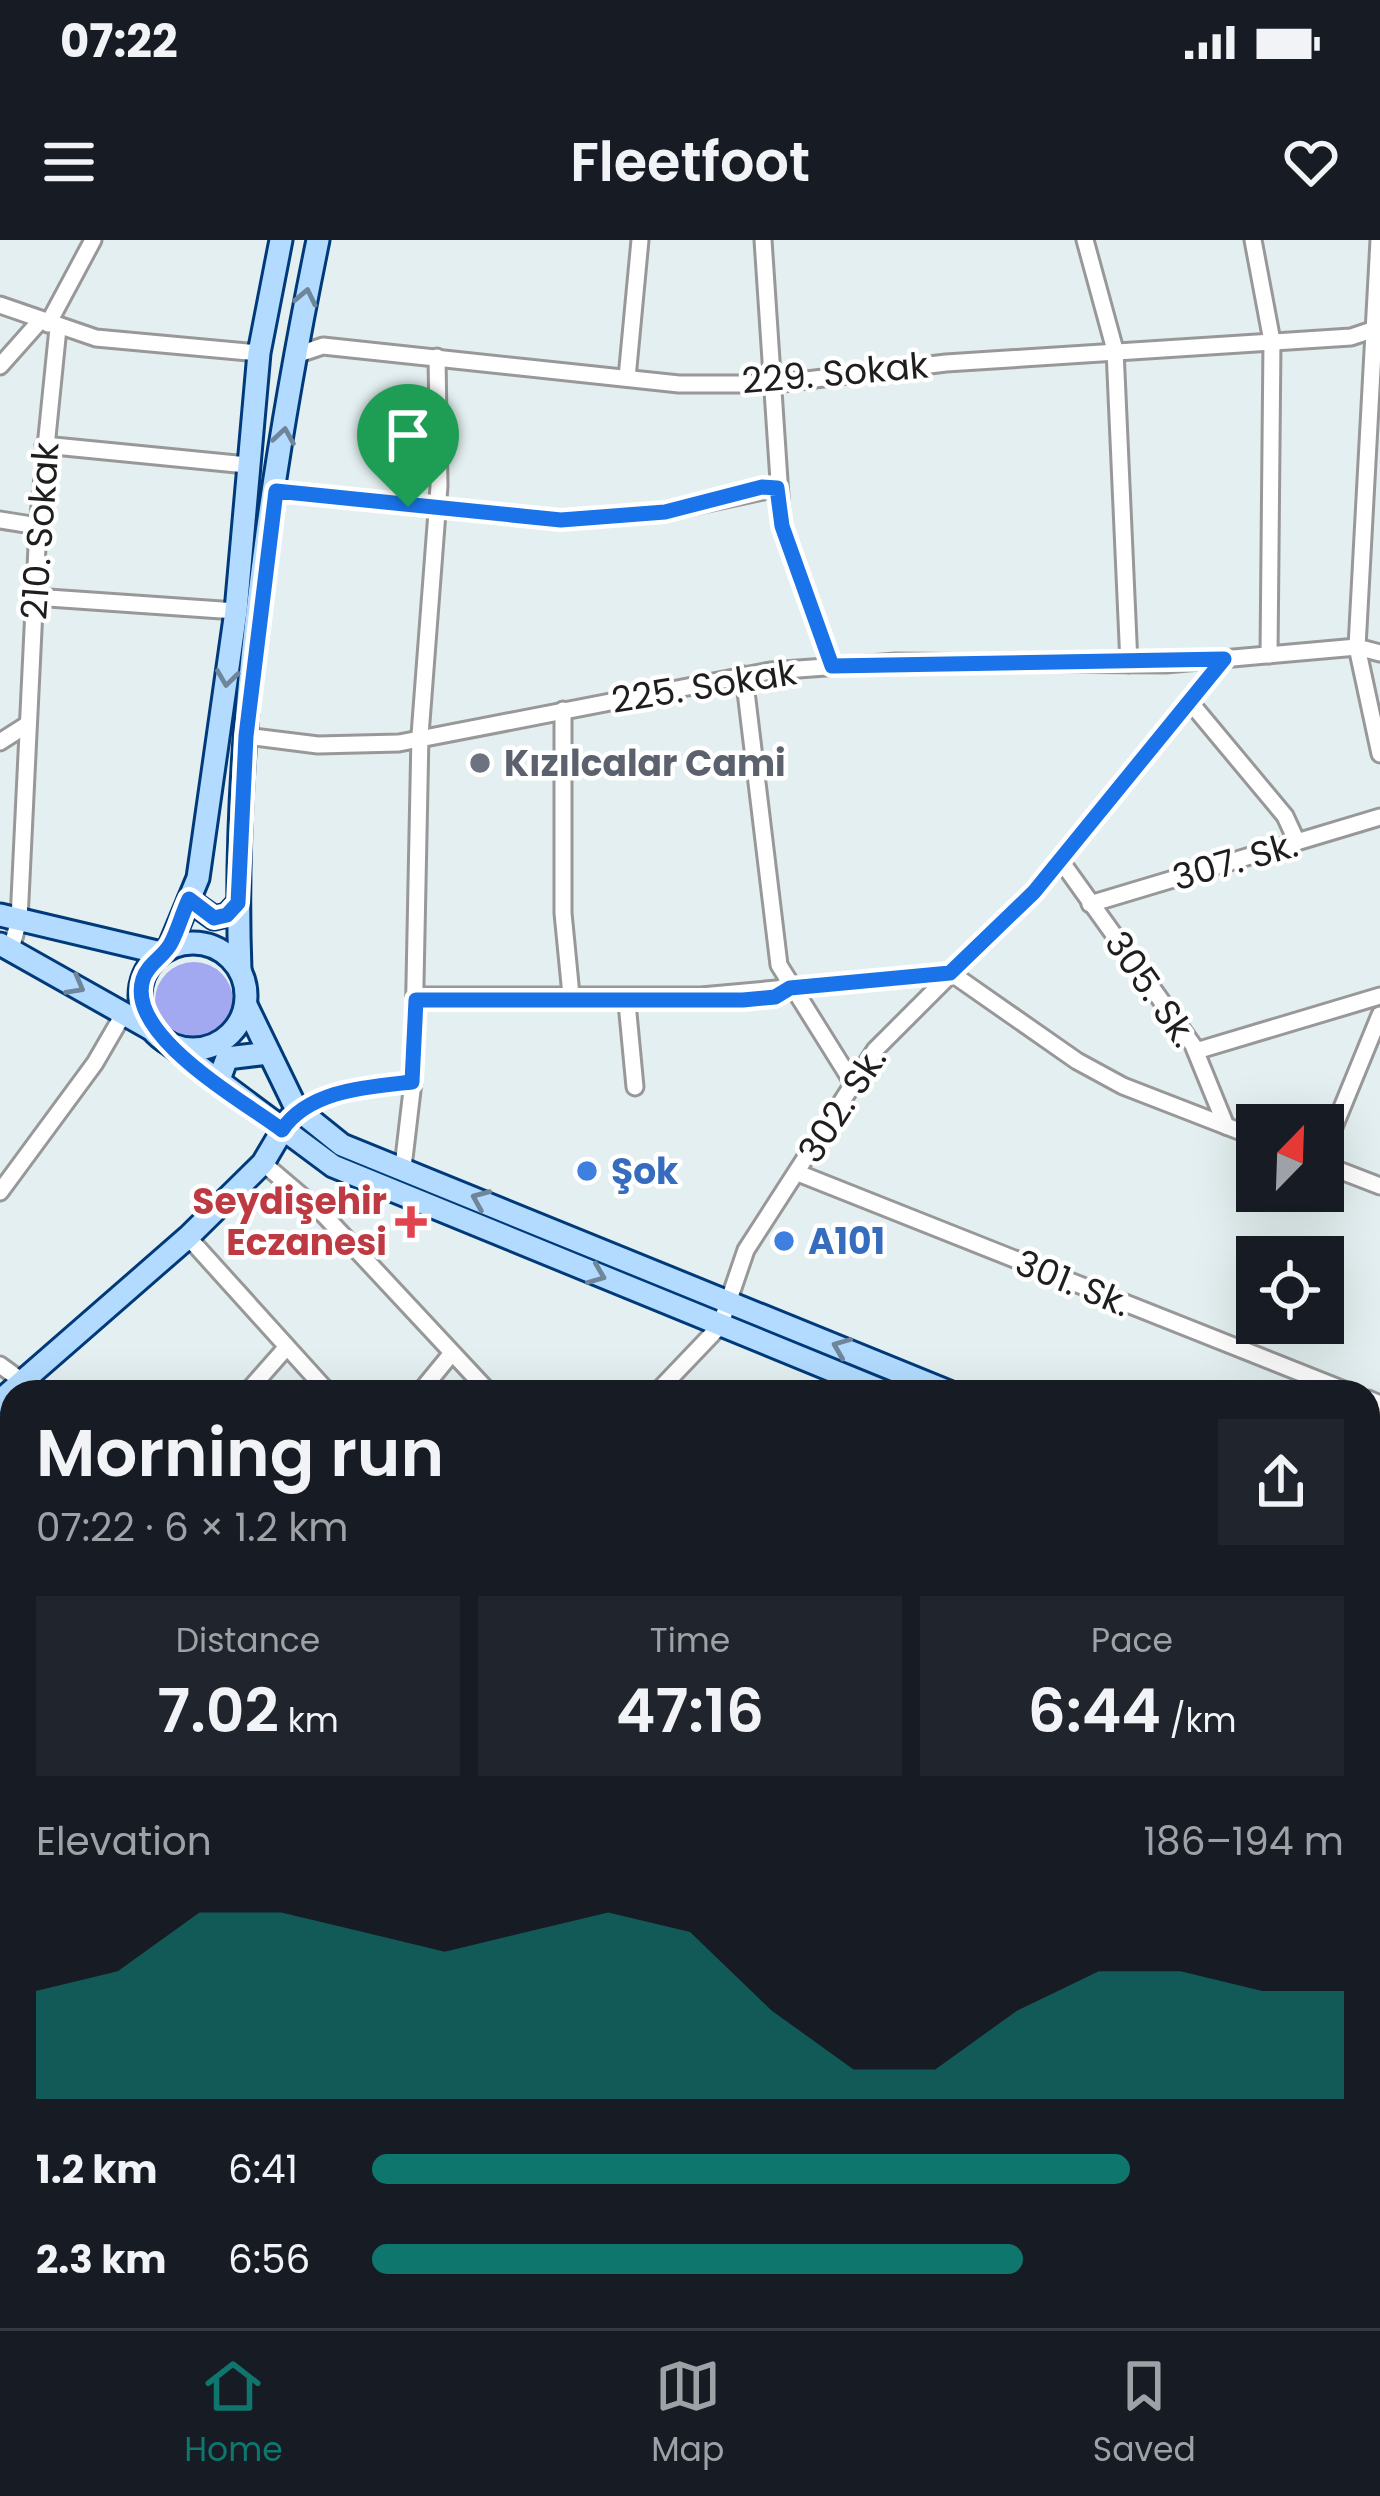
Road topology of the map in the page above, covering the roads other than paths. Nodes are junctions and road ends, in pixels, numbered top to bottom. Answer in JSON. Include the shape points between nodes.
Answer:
{"nodes":[{"id":1,"x":93,"y":240,"type":"edge"},
{"id":2,"x":281,"y":240,"type":"edge"},
{"id":3,"x":318,"y":240,"type":"edge"},
{"id":4,"x":640,"y":240,"type":"edge"},
{"id":5,"x":763,"y":240,"type":"edge"},
{"id":6,"x":1085,"y":240,"type":"edge"},
{"id":7,"x":1252,"y":240,"type":"edge"},
{"id":8,"x":1379,"y":240,"type":"edge"},
{"id":9,"x":0,"y":305,"type":"edge"},
{"id":10,"x":48,"y":324,"type":"junction"},
{"id":11,"x":1375,"y":329,"type":"junction"},
{"id":12,"x":1272,"y":341,"type":"junction"},
{"id":13,"x":1114,"y":350,"type":"junction"},
{"id":14,"x":259,"y":353,"type":"junction"},
{"id":15,"x":296,"y":355,"type":"junction"},
{"id":16,"x":437,"y":357,"type":"junction"},
{"id":17,"x":0,"y":366,"type":"edge"},
{"id":18,"x":627,"y":378,"type":"junction"},
{"id":19,"x":774,"y":384,"type":"junction"},
{"id":20,"x":44,"y":445,"type":"junction"},
{"id":21,"x":247,"y":465,"type":"junction"},
{"id":22,"x":777,"y":488,"type":"junction"},
{"id":23,"x":276,"y":491,"type":"junction"},
{"id":24,"x":438,"y":510,"type":"junction"},
{"id":25,"x":0,"y":520,"type":"edge"},
{"id":26,"x":38,"y":526,"type":"junction"},
{"id":27,"x":34,"y":597,"type":"junction"},
{"id":28,"x":236,"y":611,"type":"junction"},
{"id":29,"x":1357,"y":646,"type":"junction"},
{"id":30,"x":1380,"y":653,"type":"edge"},
{"id":31,"x":1269,"y":655,"type":"junction"},
{"id":32,"x":1224,"y":659,"type":"junction"},
{"id":33,"x":1129,"y":664,"type":"junction"},
{"id":34,"x":832,"y":666,"type":"junction"},
{"id":35,"x":745,"y":675,"type":"junction"},
{"id":36,"x":1190,"y":702,"type":"junction"},
{"id":37,"x":563,"y":710,"type":"junction"},
{"id":38,"x":28,"y":724,"type":"junction"},
{"id":39,"x":420,"y":735,"type":"junction"},
{"id":40,"x":246,"y":736,"type":"junction"},
{"id":41,"x":0,"y":742,"type":"edge"},
{"id":42,"x":1380,"y":754,"type":"edge"},
{"id":43,"x":1380,"y":817,"type":"edge"},
{"id":44,"x":1298,"y":842,"type":"junction"},
{"id":45,"x":4,"y":851,"type":"dead end"},
{"id":46,"x":22,"y":851,"type":"junction"},
{"id":47,"x":1060,"y":861,"type":"junction"},
{"id":48,"x":189,"y":899,"type":"junction"},
{"id":49,"x":238,"y":903,"type":"junction"},
{"id":50,"x":1090,"y":904,"type":"junction"},
{"id":51,"x":9,"y":918,"type":"edge"},
{"id":52,"x":6,"y":947,"type":"edge"},
{"id":53,"x":165,"y":951,"type":"junction"},
{"id":54,"x":240,"y":970,"type":"junction"},
{"id":55,"x":950,"y":973,"type":"junction"},
{"id":56,"x":790,"y":988,"type":"junction"},
{"id":57,"x":571,"y":995,"type":"junction"},
{"id":58,"x":1380,"y":996,"type":"edge"},
{"id":59,"x":416,"y":998,"type":"junction"},
{"id":60,"x":627,"y":1004,"type":"junction"},
{"id":61,"x":246,"y":1005,"type":"junction"},
{"id":62,"x":124,"y":1012,"type":"junction"},
{"id":63,"x":1380,"y":1016,"type":"edge"},
{"id":64,"x":158,"y":1036,"type":"junction"},
{"id":65,"x":1196,"y":1051,"type":"junction"},
{"id":66,"x":269,"y":1053,"type":"junction"},
{"id":67,"x":218,"y":1082,"type":"junction"},
{"id":68,"x":412,"y":1082,"type":"junction"},
{"id":69,"x":854,"y":1084,"type":"junction"},
{"id":70,"x":635,"y":1087,"type":"dead end"},
{"id":71,"x":1344,"y":1104,"type":"edge"},
{"id":72,"x":296,"y":1108,"type":"junction"},
{"id":73,"x":1226,"y":1126,"type":"junction"},
{"id":74,"x":282,"y":1130,"type":"junction"},
{"id":75,"x":1236,"y":1130,"type":"edge"},
{"id":76,"x":263,"y":1163,"type":"junction"},
{"id":77,"x":403,"y":1167,"type":"junction"},
{"id":78,"x":798,"y":1172,"type":"junction"},
{"id":79,"x":1344,"y":1172,"type":"edge"},
{"id":80,"x":1380,"y":1186,"type":"edge"},
{"id":81,"x":0,"y":1192,"type":"edge"},
{"id":82,"x":188,"y":1237,"type":"junction"},
{"id":83,"x":730,"y":1303,"type":"junction"},
{"id":84,"x":720,"y":1326,"type":"junction"},
{"id":85,"x":285,"y":1349,"type":"junction"},
{"id":86,"x":452,"y":1353,"type":"junction"},
{"id":87,"x":35,"y":1380,"type":"edge"},
{"id":88,"x":258,"y":1380,"type":"edge"},
{"id":89,"x":316,"y":1380,"type":"edge"},
{"id":90,"x":430,"y":1380,"type":"edge"},
{"id":91,"x":478,"y":1380,"type":"edge"},
{"id":92,"x":668,"y":1380,"type":"edge"},
{"id":93,"x":855,"y":1380,"type":"edge"},
{"id":94,"x":919,"y":1380,"type":"edge"},
{"id":95,"x":1319,"y":1380,"type":"edge"}],
"edges":[{"from":1,"to":10,"type":"street"},
{"from":2,"to":14,"type":"main road"},
{"from":15,"to":3,"type":"main road","one_way":true},
{"from":4,"to":18,"type":"street"},
{"from":5,"to":19,"type":"street"},
{"from":6,"to":13,"type":"street"},
{"from":7,"to":12,"type":"street"},
{"from":8,"to":11,"type":"street"},
{"from":9,"to":10,"type":"street"},
{"from":10,"to":14,"type":"street","via":[[96,338]]},
{"from":10,"to":17,"type":"street"},
{"from":10,"to":20,"type":"street","name":"210. Sokak"},
{"from":11,"to":12,"type":"street","name":"229. Sokak"},
{"from":11,"to":29,"type":"street"},
{"from":12,"to":13,"type":"street","name":"229. Sokak"},
{"from":12,"to":31,"type":"street"},
{"from":13,"to":19,"type":"street","name":"229. Sokak"},
{"from":13,"to":33,"type":"street"},
{"from":14,"to":21,"type":"main road"},
{"from":15,"to":16,"type":"street","name":"229. Sokak","via":[[323,346]]},
{"from":23,"to":15,"type":"main road","one_way":true},
{"from":16,"to":18,"type":"street","name":"229. Sokak"},
{"from":16,"to":24,"type":"street"},
{"from":18,"to":19,"type":"street","name":"229. Sokak"},
{"from":19,"to":22,"type":"street"},
{"from":20,"to":21,"type":"street"},
{"from":20,"to":26,"type":"street","name":"210. Sokak"},
{"from":21,"to":28,"type":"main road"},
{"from":22,"to":24,"type":"street","via":[[665,512],[561,520]]},
{"from":22,"to":34,"type":"street","via":[[782,526]]},
{"from":23,"to":24,"type":"street"},
{"from":23,"to":40,"type":"main road"},
{"from":24,"to":39,"type":"street"},
{"from":25,"to":26,"type":"street"},
{"from":26,"to":27,"type":"street","name":"210. Sokak"},
{"from":27,"to":28,"type":"street"},
{"from":27,"to":38,"type":"street","name":"210. Sokak"},
{"from":28,"to":48,"type":"main road","one_way":true},
{"from":29,"to":30,"type":"street","name":"225. Sokak"},
{"from":29,"to":31,"type":"street","name":"225. Sokak"},
{"from":29,"to":42,"type":"street"},
{"from":31,"to":32,"type":"street","name":"225. Sokak"},
{"from":32,"to":33,"type":"street","name":"225. Sokak"},
{"from":32,"to":36,"type":"street","name":"302. Sk."},
{"from":33,"to":34,"type":"street","name":"225. Sokak"},
{"from":34,"to":35,"type":"street","name":"225. Sokak"},
{"from":35,"to":37,"type":"street","name":"225. Sokak"},
{"from":35,"to":56,"type":"street","via":[[779,965]]},
{"from":36,"to":44,"type":"street"},
{"from":36,"to":47,"type":"street","name":"302. Sk."},
{"from":37,"to":39,"type":"street","name":"225. Sokak"},
{"from":37,"to":57,"type":"street"},
{"from":38,"to":41,"type":"street"},
{"from":38,"to":46,"type":"street","name":"210. Sokak"},
{"from":39,"to":40,"type":"street","name":"225. Sokak","via":[[317,745]]},
{"from":39,"to":59,"type":"street"},
{"from":40,"to":49,"type":"main road"},
{"from":43,"to":44,"type":"street","name":"307. Sk."},
{"from":44,"to":50,"type":"street","name":"307. Sk."},
{"from":45,"to":46,"type":"street"},
{"from":46,"to":51,"type":"street","name":"210. Sokak"},
{"from":47,"to":50,"type":"street","name":"305. Sk."},
{"from":47,"to":55,"type":"street","name":"302. Sk."},
{"from":48,"to":49,"type":"main road","via":[[214,918]]},
{"from":48,"to":53,"type":"main road"},
{"from":49,"to":54,"type":"main road"},
{"from":50,"to":65,"type":"street","name":"305. Sk."},
{"from":51,"to":52,"type":"street","name":"210. Sokak"},
{"from":51,"to":53,"type":"main road"},
{"from":52,"to":62,"type":"main road","one_way":true},
{"from":53,"to":54,"type":"main road","via":[[201,943]]},
{"from":53,"to":64,"type":"main road","via":[[149,966],[140,998]]},
{"from":54,"to":61,"type":"main road"},
{"from":55,"to":56,"type":"street"},
{"from":55,"to":69,"type":"street","name":"302. Sk.","via":[[875,1050]]},
{"from":55,"to":73,"type":"street","via":[[1077,1061]]},
{"from":56,"to":57,"type":"street"},
{"from":56,"to":60,"type":"street","via":[[775,997]]},
{"from":56,"to":69,"type":"street"},
{"from":57,"to":59,"type":"street"},
{"from":58,"to":65,"type":"street"},
{"from":59,"to":60,"type":"street"},
{"from":59,"to":68,"type":"street"},
{"from":60,"to":70,"type":"street"},
{"from":61,"to":64,"type":"main road","via":[[215,1045],[199,1049]]},
{"from":61,"to":66,"type":"main road"},
{"from":62,"to":64,"type":"main road"},
{"from":62,"to":81,"type":"street"},
{"from":63,"to":71,"type":"street"},
{"from":64,"to":67,"type":"main road"},
{"from":65,"to":73,"type":"street","name":"305. Sk."},
{"from":66,"to":67,"type":"main road","via":[[227,1058]]},
{"from":66,"to":72,"type":"main road"},
{"from":67,"to":74,"type":"main road"},
{"from":68,"to":72,"type":"street"},
{"from":68,"to":77,"type":"street"},
{"from":69,"to":78,"type":"street","name":"302. Sk."},
{"from":72,"to":74,"type":"main road"},
{"from":72,"to":77,"type":"main road","via":[[342,1145]]},
{"from":73,"to":75,"type":"street"},
{"from":74,"to":76,"type":"main road"},
{"from":74,"to":84,"type":"main road","one_way":true,"via":[[333,1166]]},
{"from":76,"to":82,"type":"main road"},
{"from":76,"to":86,"type":"street","via":[[324,1215]]},
{"from":83,"to":77,"type":"main road","one_way":true},
{"from":78,"to":83,"type":"street","name":"302. Sk.","via":[[746,1250]]},
{"from":78,"to":95,"type":"street","name":"301. Sk."},
{"from":79,"to":80,"type":"street"},
{"from":82,"to":85,"type":"street"},
{"from":82,"to":87,"type":"main road"},
{"from":83,"to":84,"type":"street","name":"302. Sk."},
{"from":94,"to":83,"type":"main road","one_way":true},
{"from":84,"to":92,"type":"street"},
{"from":84,"to":93,"type":"main road"},
{"from":85,"to":88,"type":"street"},
{"from":85,"to":89,"type":"street"},
{"from":86,"to":90,"type":"street"},
{"from":86,"to":91,"type":"street"}]}
